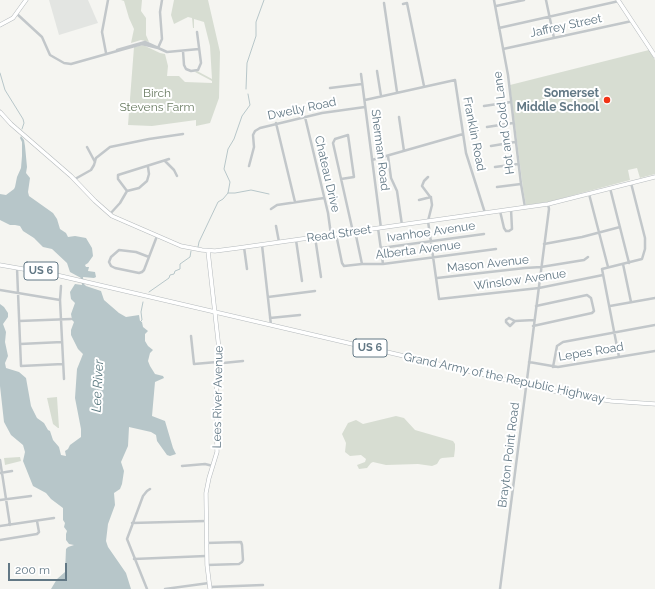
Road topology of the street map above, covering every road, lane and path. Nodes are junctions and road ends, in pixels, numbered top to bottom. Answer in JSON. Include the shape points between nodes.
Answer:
{"nodes":[{"id":1,"x":26,"y":0,"type":"edge"},
{"id":2,"x":108,"y":0,"type":"edge"},
{"id":3,"x":162,"y":0,"type":"edge"},
{"id":4,"x":494,"y":0,"type":"edge"},
{"id":5,"x":524,"y":0,"type":"edge"},
{"id":6,"x":546,"y":0,"type":"edge"},
{"id":7,"x":618,"y":1,"type":"edge"},
{"id":8,"x":384,"y":3,"type":"dead end"},
{"id":9,"x":403,"y":4,"type":"dead end"},
{"id":10,"x":496,"y":6,"type":"junction"},
{"id":11,"x":17,"y":14,"type":"junction"},
{"id":12,"x":549,"y":17,"type":"junction"},
{"id":13,"x":632,"y":21,"type":"junction"},
{"id":14,"x":0,"y":25,"type":"edge"},
{"id":15,"x":499,"y":28,"type":"junction"},
{"id":16,"x":197,"y":32,"type":"dead end"},
{"id":17,"x":554,"y":38,"type":"junction"},
{"id":18,"x":158,"y":48,"type":"junction"},
{"id":19,"x":199,"y":49,"type":"junction"},
{"id":20,"x":503,"y":49,"type":"junction"},
{"id":21,"x":183,"y":51,"type":"junction"},
{"id":22,"x":106,"y":53,"type":"junction"},
{"id":23,"x":655,"y":56,"type":"edge"},
{"id":24,"x":377,"y":71,"type":"dead end"},
{"id":25,"x":360,"y":74,"type":"dead end"},
{"id":26,"x":362,"y":84,"type":"junction"},
{"id":27,"x":424,"y":86,"type":"junction"},
{"id":28,"x":330,"y":88,"type":"dead end"},
{"id":29,"x":397,"y":92,"type":"junction"},
{"id":30,"x":380,"y":96,"type":"junction"},
{"id":31,"x":365,"y":100,"type":"junction"},
{"id":32,"x":511,"y":102,"type":"junction"},
{"id":33,"x":484,"y":106,"type":"dead end"},
{"id":34,"x":365,"y":107,"type":"junction"},
{"id":35,"x":0,"y":112,"type":"edge"},
{"id":36,"x":399,"y":116,"type":"dead end"},
{"id":37,"x":305,"y":117,"type":"junction"},
{"id":38,"x":276,"y":123,"type":"junction"},
{"id":39,"x":513,"y":123,"type":"junction"},
{"id":40,"x":487,"y":127,"type":"dead end"},
{"id":41,"x":183,"y":134,"type":"dead end"},
{"id":42,"x":463,"y":134,"type":"junction"},
{"id":43,"x":515,"y":142,"type":"junction"},
{"id":44,"x":491,"y":146,"type":"dead end"},
{"id":45,"x":87,"y":148,"type":"dead end"},
{"id":46,"x":404,"y":151,"type":"junction"},
{"id":47,"x":388,"y":156,"type":"junction"},
{"id":48,"x":169,"y":159,"type":"dead end"},
{"id":49,"x":372,"y":160,"type":"junction"},
{"id":50,"x":165,"y":161,"type":"junction"},
{"id":51,"x":95,"y":162,"type":"junction"},
{"id":52,"x":518,"y":164,"type":"junction"},
{"id":53,"x":249,"y":166,"type":"dead end"},
{"id":54,"x":148,"y":167,"type":"junction"},
{"id":55,"x":495,"y":167,"type":"dead end"},
{"id":56,"x":177,"y":176,"type":"dead end"},
{"id":57,"x":428,"y":177,"type":"dead end"},
{"id":58,"x":655,"y":177,"type":"edge"},
{"id":59,"x":341,"y":179,"type":"junction"},
{"id":60,"x":74,"y":180,"type":"junction"},
{"id":61,"x":631,"y":183,"type":"junction"},
{"id":62,"x":521,"y":184,"type":"junction"},
{"id":63,"x":497,"y":187,"type":"dead end"},
{"id":64,"x":610,"y":188,"type":"junction"},
{"id":65,"x":127,"y":191,"type":"junction"},
{"id":66,"x":589,"y":194,"type":"junction"},
{"id":67,"x":431,"y":197,"type":"junction"},
{"id":68,"x":324,"y":198,"type":"junction"},
{"id":69,"x":418,"y":200,"type":"dead end"},
{"id":70,"x":295,"y":202,"type":"junction"},
{"id":71,"x":548,"y":204,"type":"junction"},
{"id":72,"x":525,"y":207,"type":"junction"},
{"id":73,"x":271,"y":209,"type":"dead end"},
{"id":74,"x":512,"y":209,"type":"junction"},
{"id":75,"x":500,"y":211,"type":"junction"},
{"id":76,"x":485,"y":213,"type":"junction"},
{"id":77,"x":110,"y":214,"type":"junction"},
{"id":78,"x":428,"y":221,"type":"junction"},
{"id":79,"x":402,"y":225,"type":"junction"},
{"id":80,"x":276,"y":226,"type":"dead end"},
{"id":81,"x":620,"y":227,"type":"junction"},
{"id":82,"x":379,"y":228,"type":"junction"},
{"id":83,"x":354,"y":231,"type":"junction"},
{"id":84,"x":599,"y":233,"type":"junction"},
{"id":85,"x":336,"y":234,"type":"junction"},
{"id":86,"x":484,"y":234,"type":"dead end"},
{"id":87,"x":331,"y":235,"type":"junction"},
{"id":88,"x":157,"y":236,"type":"junction"},
{"id":89,"x":315,"y":237,"type":"junction"},
{"id":90,"x":296,"y":240,"type":"junction"},
{"id":91,"x":278,"y":242,"type":"junction"},
{"id":92,"x":430,"y":242,"type":"junction"},
{"id":93,"x":544,"y":244,"type":"junction"},
{"id":94,"x":262,"y":245,"type":"junction"},
{"id":95,"x":244,"y":247,"type":"junction"},
{"id":96,"x":380,"y":248,"type":"junction"},
{"id":97,"x":496,"y":249,"type":"dead end"},
{"id":98,"x":208,"y":251,"type":"junction"},
{"id":99,"x":149,"y":257,"type":"junction"},
{"id":100,"x":434,"y":257,"type":"junction"},
{"id":101,"x":588,"y":257,"type":"dead end"},
{"id":102,"x":629,"y":263,"type":"junction"},
{"id":103,"x":362,"y":264,"type":"junction"},
{"id":104,"x":383,"y":264,"type":"junction"},
{"id":105,"x":623,"y":264,"type":"junction"},
{"id":106,"x":0,"y":265,"type":"edge"},
{"id":107,"x":17,"y":267,"type":"junction"},
{"id":108,"x":541,"y":267,"type":"junction"},
{"id":109,"x":608,"y":267,"type":"junction"},
{"id":110,"x":247,"y":269,"type":"dead end"},
{"id":111,"x":603,"y":275,"type":"junction"},
{"id":112,"x":321,"y":277,"type":"dead end"},
{"id":113,"x":437,"y":278,"type":"junction"},
{"id":114,"x":302,"y":281,"type":"dead end"},
{"id":115,"x":61,"y":286,"type":"dead end"},
{"id":116,"x":539,"y":288,"type":"junction"},
{"id":117,"x":0,"y":290,"type":"edge"},
{"id":118,"x":315,"y":291,"type":"dead end"},
{"id":119,"x":18,"y":293,"type":"junction"},
{"id":120,"x":268,"y":297,"type":"junction"},
{"id":121,"x":655,"y":298,"type":"edge"},
{"id":122,"x":60,"y":300,"type":"junction"},
{"id":123,"x":631,"y":302,"type":"junction"},
{"id":124,"x":536,"y":306,"type":"junction"},
{"id":125,"x":610,"y":306,"type":"junction"},
{"id":126,"x":214,"y":312,"type":"junction"},
{"id":127,"x":300,"y":315,"type":"dead end"},
{"id":128,"x":270,"y":318,"type":"junction"},
{"id":129,"x":61,"y":319,"type":"junction"},
{"id":130,"x":71,"y":319,"type":"dead end"},
{"id":131,"x":534,"y":320,"type":"junction"},
{"id":132,"x":19,"y":321,"type":"junction"},
{"id":133,"x":515,"y":321,"type":"dead end"},
{"id":134,"x":655,"y":324,"type":"edge"},
{"id":135,"x":271,"y":325,"type":"junction"},
{"id":136,"x":533,"y":326,"type":"junction"},
{"id":137,"x":615,"y":331,"type":"junction"},
{"id":138,"x":191,"y":336,"type":"dead end"},
{"id":139,"x":62,"y":342,"type":"junction"},
{"id":140,"x":20,"y":344,"type":"junction"},
{"id":141,"x":655,"y":351,"type":"edge"},
{"id":142,"x":619,"y":357,"type":"junction"},
{"id":143,"x":242,"y":361,"type":"dead end"},
{"id":144,"x":220,"y":362,"type":"junction"},
{"id":145,"x":529,"y":362,"type":"junction"},
{"id":146,"x":63,"y":364,"type":"junction"},
{"id":147,"x":553,"y":366,"type":"junction"},
{"id":148,"x":64,"y":379,"type":"dead end"},
{"id":149,"x":526,"y":385,"type":"junction"},
{"id":150,"x":655,"y":404,"type":"edge"},
{"id":151,"x":0,"y":460,"type":"edge"},
{"id":152,"x":182,"y":466,"type":"dead end"},
{"id":153,"x":213,"y":466,"type":"junction"},
{"id":154,"x":12,"y":471,"type":"dead end"},
{"id":155,"x":1,"y":473,"type":"edge"},
{"id":156,"x":150,"y":489,"type":"dead end"},
{"id":157,"x":31,"y":496,"type":"dead end"},
{"id":158,"x":6,"y":499,"type":"junction"},
{"id":159,"x":0,"y":500,"type":"edge"},
{"id":160,"x":54,"y":518,"type":"dead end"},
{"id":161,"x":37,"y":521,"type":"junction"},
{"id":162,"x":206,"y":521,"type":"junction"},
{"id":163,"x":132,"y":523,"type":"junction"},
{"id":164,"x":10,"y":525,"type":"junction"},
{"id":165,"x":0,"y":526,"type":"edge"},
{"id":166,"x":0,"y":540,"type":"edge"},
{"id":167,"x":206,"y":543,"type":"junction"},
{"id":168,"x":206,"y":556,"type":"junction"},
{"id":169,"x":134,"y":559,"type":"junction"},
{"id":170,"x":207,"y":565,"type":"junction"},
{"id":171,"x":262,"y":585,"type":"dead end"},
{"id":172,"x":210,"y":587,"type":"edge"},
{"id":173,"x":147,"y":589,"type":"edge"},
{"id":174,"x":164,"y":589,"type":"edge"},
{"id":175,"x":168,"y":589,"type":"edge"},
{"id":176,"x":500,"y":589,"type":"edge"}],
"edges":[{"from":1,"to":11,"type":"main road"},
{"from":2,"to":22,"type":"street","via":[[102,32]]},
{"from":3,"to":18,"type":"street","via":[[162,39]]},
{"from":4,"to":10,"type":"street","name":"Hot and Cold Lane"},
{"from":5,"to":10,"type":"street"},
{"from":6,"to":12,"type":"street"},
{"from":7,"to":12,"type":"street"},
{"from":7,"to":13,"type":"main road"},
{"from":8,"to":29,"type":"street"},
{"from":9,"to":27,"type":"street","via":[[407,3]]},
{"from":10,"to":15,"type":"street","name":"Hot and Cold Lane"},
{"from":11,"to":14,"type":"main road"},
{"from":11,"to":22,"type":"street","via":[[42,38],[50,55],[60,62],[72,64]]},
{"from":12,"to":15,"type":"street"},
{"from":12,"to":17,"type":"street"},
{"from":13,"to":17,"type":"street","name":"Jaffrey Street"},
{"from":13,"to":23,"type":"main road"},
{"from":15,"to":20,"type":"street","name":"Hot and Cold Lane"},
{"from":16,"to":19,"type":"street"},
{"from":17,"to":20,"type":"street","name":"Jaffrey Street"},
{"from":18,"to":21,"type":"street","via":[[167,52]]},
{"from":18,"to":22,"type":"street","via":[[142,44]]},
{"from":19,"to":21,"type":"street"},
{"from":19,"to":21,"type":"street","via":[[201,66],[193,72],[185,68]]},
{"from":20,"to":32,"type":"street","name":"Hot and Cold Lane"},
{"from":24,"to":30,"type":"street"},
{"from":25,"to":26,"type":"street","name":"Sherman Road"},
{"from":26,"to":28,"type":"street"},
{"from":26,"to":31,"type":"street","name":"Sherman Road"},
{"from":27,"to":29,"type":"street"},
{"from":27,"to":42,"type":"street","name":"Franklin Road","via":[[455,80]]},
{"from":29,"to":30,"type":"street"},
{"from":30,"to":31,"type":"street"},
{"from":31,"to":34,"type":"street","name":"Sherman Road"},
{"from":32,"to":33,"type":"street"},
{"from":32,"to":39,"type":"street","name":"Hot and Cold Lane"},
{"from":34,"to":37,"type":"street","name":"Dwelly Road"},
{"from":34,"to":49,"type":"street","name":"Sherman Road"},
{"from":35,"to":60,"type":"main road","name":"Read Street"},
{"from":36,"to":46,"type":"street"},
{"from":37,"to":38,"type":"street","name":"Dwelly Road"},
{"from":37,"to":68,"type":"street","name":"Chateau Drive"},
{"from":38,"to":53,"type":"street","name":"Dwelly Road","via":[[262,126],[255,131]]},
{"from":38,"to":70,"type":"street"},
{"from":39,"to":40,"type":"street"},
{"from":39,"to":43,"type":"street","name":"Hot and Cold Lane"},
{"from":41,"to":51,"type":"street","via":[[111,146],[105,149]]},
{"from":42,"to":46,"type":"street"},
{"from":42,"to":76,"type":"street","name":"Franklin Road","via":[[467,156]]},
{"from":43,"to":44,"type":"street"},
{"from":43,"to":52,"type":"street","name":"Hot and Cold Lane"},
{"from":45,"to":51,"type":"street"},
{"from":46,"to":47,"type":"street"},
{"from":47,"to":49,"type":"street"},
{"from":47,"to":79,"type":"street"},
{"from":48,"to":50,"type":"street"},
{"from":49,"to":82,"type":"street","name":"Sherman Road"},
{"from":50,"to":54,"type":"street"},
{"from":50,"to":56,"type":"street"},
{"from":51,"to":60,"type":"street","via":[[91,170]]},
{"from":52,"to":55,"type":"street"},
{"from":52,"to":62,"type":"street","name":"Hot and Cold Lane"},
{"from":54,"to":65,"type":"street","via":[[147,181],[139,188]]},
{"from":54,"to":65,"type":"street","via":[[118,175]]},
{"from":57,"to":67,"type":"street","via":[[422,186]]},
{"from":58,"to":61,"type":"main road","name":"Read Street"},
{"from":59,"to":59,"type":"street","via":[[334,141],[348,135],[354,177]]},
{"from":59,"to":83,"type":"street"},
{"from":60,"to":77,"type":"main road","name":"Read Street"},
{"from":61,"to":64,"type":"main road","name":"Read Street"},
{"from":61,"to":102,"type":"street","via":[[645,238],[645,249],[641,260]]},
{"from":62,"to":63,"type":"street"},
{"from":62,"to":72,"type":"street","name":"Hot and Cold Lane"},
{"from":64,"to":66,"type":"main road","name":"Read Street"},
{"from":64,"to":81,"type":"street"},
{"from":65,"to":77,"type":"street"},
{"from":66,"to":71,"type":"main road","name":"Read Street"},
{"from":66,"to":84,"type":"street"},
{"from":67,"to":69,"type":"street"},
{"from":67,"to":78,"type":"street"},
{"from":68,"to":70,"type":"street"},
{"from":68,"to":87,"type":"street","name":"Chateau Drive"},
{"from":70,"to":73,"type":"street","via":[[277,205]]},
{"from":71,"to":72,"type":"main road","name":"Read Street"},
{"from":71,"to":93,"type":"street","name":"Brayton Point Road"},
{"from":72,"to":74,"type":"main road","name":"Read Street"},
{"from":74,"to":75,"type":"main road","name":"Read Street"},
{"from":74,"to":75,"type":"street","via":[[512,229],[509,231],[504,228]]},
{"from":75,"to":76,"type":"main road","name":"Read Street"},
{"from":76,"to":78,"type":"main road","name":"Read Street"},
{"from":77,"to":88,"type":"main road","name":"Read Street"},
{"from":78,"to":79,"type":"main road","name":"Read Street"},
{"from":78,"to":92,"type":"street"},
{"from":79,"to":82,"type":"main road","name":"Read Street"},
{"from":80,"to":91,"type":"street"},
{"from":81,"to":84,"type":"street"},
{"from":81,"to":102,"type":"street"},
{"from":82,"to":83,"type":"main road","name":"Read Street"},
{"from":82,"to":96,"type":"street","name":"Sherman Road"},
{"from":83,"to":85,"type":"main road","name":"Read Street"},
{"from":83,"to":103,"type":"street"},
{"from":84,"to":93,"type":"street"},
{"from":84,"to":109,"type":"street"},
{"from":85,"to":87,"type":"main road","name":"Read Street"},
{"from":85,"to":103,"type":"street","name":"Alberta Avenue","via":[[343,265]]},
{"from":86,"to":92,"type":"street","name":"Ivanhoe Avenue"},
{"from":87,"to":89,"type":"main road","name":"Read Street"},
{"from":88,"to":98,"type":"main road","name":"Read Street","via":[[187,248]]},
{"from":88,"to":99,"type":"street"},
{"from":89,"to":90,"type":"main road","name":"Read Street"},
{"from":89,"to":112,"type":"street"},
{"from":90,"to":91,"type":"main road","name":"Read Street"},
{"from":90,"to":114,"type":"street"},
{"from":91,"to":94,"type":"main road","name":"Read Street"},
{"from":92,"to":96,"type":"street","name":"Ivanhoe Avenue"},
{"from":92,"to":100,"type":"street"},
{"from":93,"to":108,"type":"street","name":"Brayton Point Road"},
{"from":94,"to":95,"type":"main road","name":"Read Street"},
{"from":94,"to":120,"type":"street"},
{"from":95,"to":98,"type":"main road","name":"Read Street"},
{"from":95,"to":110,"type":"street"},
{"from":96,"to":104,"type":"street","name":"Sherman Road"},
{"from":97,"to":100,"type":"street","name":"Alberta Avenue"},
{"from":98,"to":126,"type":"main road","name":"Lees River Avenue"},
{"from":99,"to":99,"type":"street","via":[[144,270],[138,273],[112,266],[109,260],[119,250]]},
{"from":100,"to":104,"type":"street","name":"Alberta Avenue"},
{"from":100,"to":113,"type":"street"},
{"from":101,"to":108,"type":"street","name":"Mason Avenue","via":[[584,260]]},
{"from":102,"to":105,"type":"street"},
{"from":103,"to":104,"type":"street","name":"Alberta Avenue"},
{"from":105,"to":109,"type":"street"},
{"from":105,"to":123,"type":"street"},
{"from":106,"to":107,"type":"main road","number":"US 6"},
{"from":107,"to":119,"type":"street"},
{"from":107,"to":126,"type":"main road","number":"US 6"},
{"from":108,"to":113,"type":"street","name":"Mason Avenue"},
{"from":108,"to":116,"type":"street","name":"Brayton Point Road"},
{"from":109,"to":111,"type":"street","via":[[602,269]]},
{"from":111,"to":116,"type":"street","name":"Winslow Avenue"},
{"from":111,"to":125,"type":"street"},
{"from":113,"to":116,"type":"street","name":"Winslow Avenue","via":[[441,299]]},
{"from":115,"to":122,"type":"street"},
{"from":116,"to":124,"type":"street","name":"Brayton Point Road"},
{"from":117,"to":119,"type":"street"},
{"from":118,"to":120,"type":"street"},
{"from":119,"to":122,"type":"street"},
{"from":119,"to":132,"type":"street"},
{"from":120,"to":128,"type":"street"},
{"from":121,"to":123,"type":"street"},
{"from":122,"to":129,"type":"street"},
{"from":123,"to":125,"type":"street"},
{"from":124,"to":131,"type":"street","name":"Brayton Point Road"},
{"from":124,"to":136,"type":"street","via":[[589,295],[594,311]]},
{"from":125,"to":137,"type":"street"},
{"from":126,"to":135,"type":"main road","name":"Grand Army of the Republic Highway","number":"US 6"},
{"from":126,"to":144,"type":"main road","name":"Lees River Avenue"},
{"from":127,"to":128,"type":"street"},
{"from":128,"to":135,"type":"street"},
{"from":129,"to":130,"type":"street"},
{"from":129,"to":132,"type":"street"},
{"from":129,"to":139,"type":"street"},
{"from":131,"to":133,"type":"street"},
{"from":131,"to":136,"type":"street","name":"Brayton Point Road"},
{"from":132,"to":140,"type":"street"},
{"from":134,"to":137,"type":"street"},
{"from":135,"to":149,"type":"main road","name":"Grand Army of the Republic Highway","number":"US 6"},
{"from":136,"to":145,"type":"street","name":"Brayton Point Road"},
{"from":137,"to":142,"type":"street"},
{"from":137,"to":147,"type":"street","via":[[561,343],[557,346]]},
{"from":138,"to":144,"type":"street","via":[[194,364]]},
{"from":139,"to":140,"type":"street"},
{"from":139,"to":146,"type":"street"},
{"from":140,"to":146,"type":"street","via":[[21,366]]},
{"from":141,"to":142,"type":"street","name":"Lepes Road"},
{"from":142,"to":147,"type":"street","name":"Lepes Road"},
{"from":143,"to":144,"type":"street","via":[[223,364]]},
{"from":144,"to":153,"type":"main road","name":"Lees River Avenue","via":[[216,395],[217,448]]},
{"from":145,"to":147,"type":"street","name":"Lepes Road"},
{"from":145,"to":149,"type":"street","name":"Brayton Point Road"},
{"from":146,"to":148,"type":"street"},
{"from":149,"to":150,"type":"main road","name":"Grand Army of the Republic Highway","number":"US 6","via":[[592,398]]},
{"from":149,"to":176,"type":"street","name":"Brayton Point Road"},
{"from":151,"to":155,"type":"street"},
{"from":152,"to":153,"type":"street"},
{"from":153,"to":162,"type":"main road","name":"Lees River Avenue","via":[[206,488]]},
{"from":154,"to":155,"type":"street"},
{"from":155,"to":158,"type":"street"},
{"from":156,"to":163,"type":"street","via":[[144,496]]},
{"from":157,"to":158,"type":"street"},
{"from":158,"to":159,"type":"street"},
{"from":158,"to":164,"type":"street"},
{"from":160,"to":161,"type":"street"},
{"from":161,"to":164,"type":"street"},
{"from":161,"to":166,"type":"street","via":[[37,534]]},
{"from":162,"to":163,"type":"street"},
{"from":162,"to":167,"type":"main road","name":"Lees River Avenue"},
{"from":163,"to":169,"type":"street","via":[[127,539]]},
{"from":164,"to":165,"type":"street"},
{"from":167,"to":168,"type":"main road","name":"Lees River Avenue"},
{"from":167,"to":170,"type":"street","via":[[241,542],[243,560],[239,564]]},
{"from":168,"to":169,"type":"street"},
{"from":168,"to":170,"type":"main road","name":"Lees River Avenue"},
{"from":169,"to":173,"type":"street"},
{"from":170,"to":172,"type":"main road","name":"Lees River Avenue"},
{"from":171,"to":172,"type":"street"},
{"from":172,"to":175,"type":"street"},
{"from":174,"to":175,"type":"street"}]}
